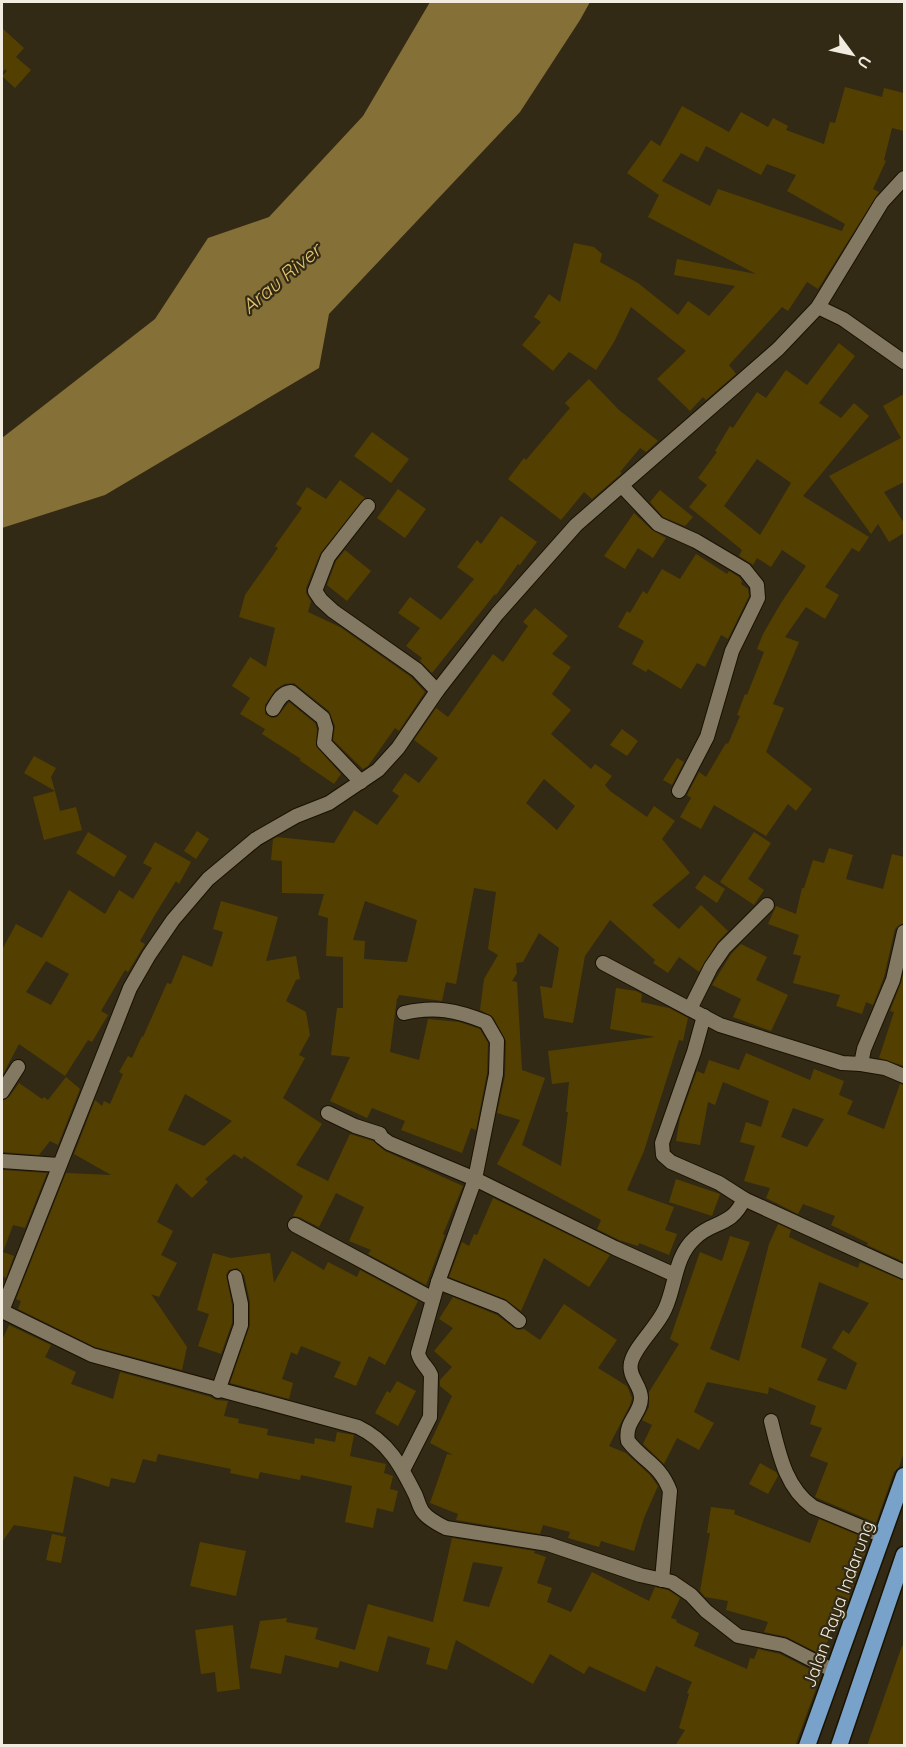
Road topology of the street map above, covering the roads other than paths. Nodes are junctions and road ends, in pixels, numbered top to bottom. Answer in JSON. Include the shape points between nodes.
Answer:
{"nodes":[{"id":1,"x":904,"y":178,"type":"edge"},
{"id":2,"x":818,"y":307,"type":"junction"},
{"id":3,"x":904,"y":362,"type":"edge"},
{"id":4,"x":622,"y":486,"type":"junction"},
{"id":5,"x":368,"y":506,"type":"dead end"},
{"id":6,"x":437,"y":691,"type":"junction"},
{"id":7,"x":273,"y":709,"type":"dead end"},
{"id":8,"x":361,"y":782,"type":"junction"},
{"id":9,"x":679,"y":791,"type":"dead end"},
{"id":10,"x":767,"y":905,"type":"dead end"},
{"id":11,"x":904,"y":932,"type":"edge"},
{"id":12,"x":603,"y":963,"type":"dead end"},
{"id":13,"x":690,"y":1009,"type":"junction"},
{"id":14,"x":404,"y":1012,"type":"dead end"},
{"id":15,"x":704,"y":1017,"type":"junction"},
{"id":16,"x":861,"y":1064,"type":"junction"},
{"id":17,"x":18,"y":1066,"type":"dead end"},
{"id":18,"x":904,"y":1076,"type":"edge"},
{"id":19,"x":2,"y":1092,"type":"edge"},
{"id":20,"x":328,"y":1113,"type":"dead end"},
{"id":21,"x":2,"y":1161,"type":"edge"},
{"id":22,"x":59,"y":1165,"type":"junction"},
{"id":23,"x":475,"y":1179,"type":"junction"},
{"id":24,"x":744,"y":1200,"type":"junction"},
{"id":25,"x":295,"y":1225,"type":"dead end"},
{"id":26,"x":904,"y":1272,"type":"edge"},
{"id":27,"x":675,"y":1275,"type":"junction"},
{"id":28,"x":235,"y":1277,"type":"dead end"},
{"id":29,"x":438,"y":1282,"type":"junction"},
{"id":30,"x":433,"y":1299,"type":"junction"},
{"id":31,"x":2,"y":1311,"type":"edge"},
{"id":32,"x":519,"y":1321,"type":"dead end"},
{"id":33,"x":218,"y":1391,"type":"junction"},
{"id":34,"x":771,"y":1421,"type":"dead end"},
{"id":35,"x":403,"y":1470,"type":"junction"},
{"id":36,"x":904,"y":1476,"type":"edge"},
{"id":37,"x":883,"y":1536,"type":"junction"},
{"id":38,"x":904,"y":1555,"type":"edge"},
{"id":39,"x":662,"y":1580,"type":"junction"},
{"id":40,"x":834,"y":1671,"type":"junction"},
{"id":41,"x":807,"y":1746,"type":"edge"},
{"id":42,"x":839,"y":1746,"type":"edge"}],
"edges":[{"from":1,"to":2,"type":"street","via":[[882,202]]},
{"from":2,"to":3,"type":"street","via":[[843,319]]},
{"from":2,"to":4,"type":"street","via":[[778,348]]},
{"from":4,"to":6,"type":"street","via":[[576,525],[497,614]]},
{"from":4,"to":9,"type":"street","via":[[658,524],[745,570],[757,585],[758,598],[732,651],[707,737]]},
{"from":5,"to":6,"type":"street","via":[[328,557],[315,591],[333,611],[417,670]]},
{"from":6,"to":8,"type":"street","via":[[398,748]]},
{"from":7,"to":8,"type":"street","via":[[281,696],[291,692],[323,718],[324,743]]},
{"from":8,"to":22,"type":"street","via":[[329,803],[256,839],[208,879],[173,920],[130,988]]},
{"from":10,"to":13,"type":"street","via":[[724,948]]},
{"from":11,"to":16,"type":"street","via":[[892,980]]},
{"from":12,"to":13,"type":"street"},
{"from":13,"to":15,"type":"street"},
{"from":14,"to":23,"type":"street","via":[[432,1008],[457,1012],[486,1022],[497,1041],[496,1074]]},
{"from":15,"to":16,"type":"street","via":[[842,1063]]},
{"from":15,"to":24,"type":"street","via":[[662,1143],[663,1155]]},
{"from":16,"to":18,"type":"street"},
{"from":17,"to":19,"type":"street"},
{"from":20,"to":23,"type":"street"},
{"from":21,"to":22,"type":"street"},
{"from":22,"to":31,"type":"street"},
{"from":23,"to":27,"type":"street"},
{"from":23,"to":29,"type":"street"},
{"from":24,"to":26,"type":"street"},
{"from":24,"to":27,"type":"street","via":[[739,1212],[695,1237],[681,1256]]},
{"from":25,"to":30,"type":"street"},
{"from":27,"to":39,"type":"street","via":[[666,1310],[634,1354],[630,1366],[641,1400],[627,1434],[633,1447],[665,1477],[670,1491]]},
{"from":28,"to":33,"type":"street","via":[[241,1325]]},
{"from":29,"to":30,"type":"street"},
{"from":29,"to":32,"type":"street","via":[[502,1307]]},
{"from":30,"to":35,"type":"street","via":[[418,1353],[431,1375],[430,1417]]},
{"from":31,"to":33,"type":"street","via":[[92,1355]]},
{"from":33,"to":35,"type":"street","via":[[358,1427],[380,1440]]},
{"from":34,"to":37,"type":"street","via":[[783,1469],[804,1501]]},
{"from":35,"to":39,"type":"street","via":[[423,1512],[446,1528],[548,1544]]},
{"from":36,"to":37,"type":"highway","name":"Jalan Raya Indarung"},
{"from":37,"to":40,"type":"highway","name":"Jalan Raya Indarung"},
{"from":38,"to":42,"type":"highway"},
{"from":39,"to":40,"type":"street","via":[[691,1594],[738,1636],[783,1645]]},
{"from":40,"to":41,"type":"highway","name":"Jalan Raya Indarung"}]}
